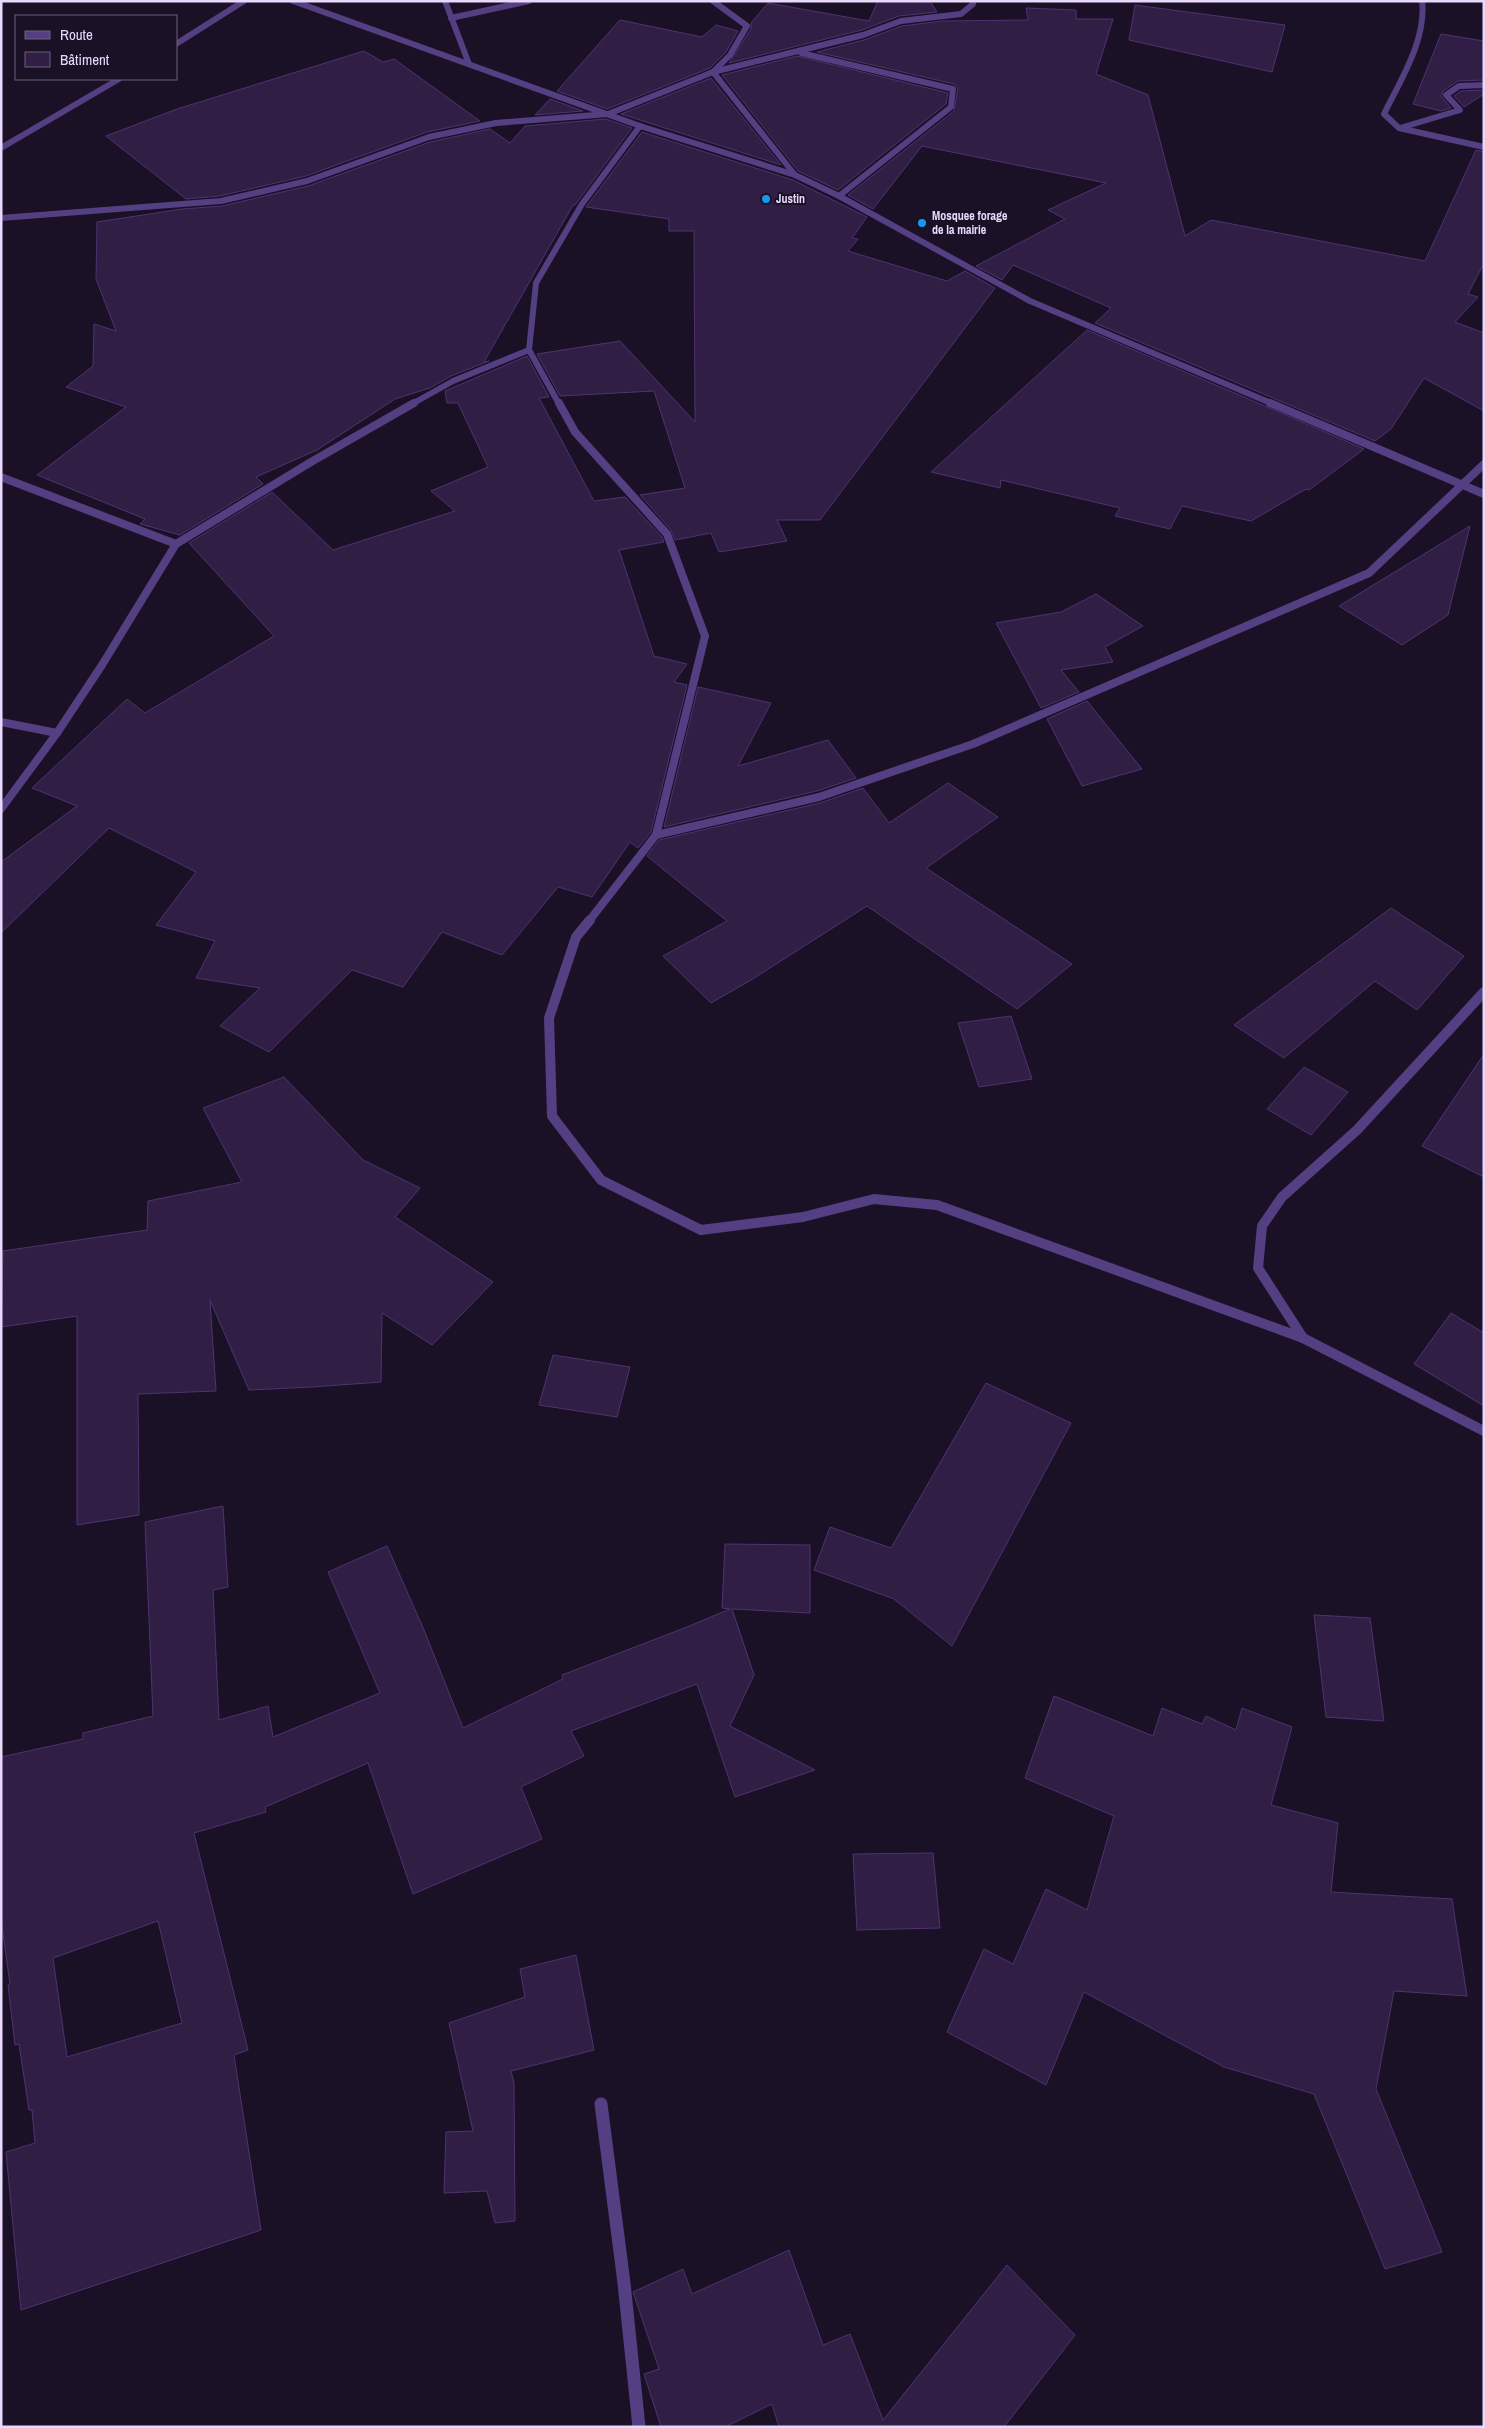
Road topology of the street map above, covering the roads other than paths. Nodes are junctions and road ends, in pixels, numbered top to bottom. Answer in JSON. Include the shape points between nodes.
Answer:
{"nodes":[{"id":1,"x":244,"y":1,"type":"edge"},
{"id":2,"x":293,"y":1,"type":"edge"},
{"id":3,"x":445,"y":1,"type":"edge"},
{"id":4,"x":529,"y":1,"type":"edge"},
{"id":5,"x":713,"y":1,"type":"edge"},
{"id":6,"x":973,"y":1,"type":"edge"},
{"id":7,"x":1422,"y":1,"type":"edge"},
{"id":8,"x":451,"y":18,"type":"junction"},
{"id":9,"x":178,"y":43,"type":"edge"},
{"id":10,"x":797,"y":52,"type":"junction"},
{"id":11,"x":469,"y":64,"type":"junction"},
{"id":12,"x":713,"y":72,"type":"junction"},
{"id":13,"x":117,"y":80,"type":"edge"},
{"id":14,"x":1484,"y":85,"type":"edge"},
{"id":15,"x":608,"y":114,"type":"junction"},
{"id":16,"x":640,"y":126,"type":"junction"},
{"id":17,"x":1399,"y":128,"type":"junction"},
{"id":18,"x":1484,"y":147,"type":"edge"},
{"id":19,"x":1,"y":148,"type":"edge"},
{"id":20,"x":795,"y":175,"type":"junction"},
{"id":21,"x":839,"y":196,"type":"junction"},
{"id":22,"x":1,"y":218,"type":"edge"},
{"id":23,"x":529,"y":350,"type":"junction"},
{"id":24,"x":1484,"y":464,"type":"edge"},
{"id":25,"x":1,"y":477,"type":"edge"},
{"id":26,"x":1460,"y":486,"type":"junction"},
{"id":27,"x":1484,"y":494,"type":"edge"},
{"id":28,"x":176,"y":544,"type":"junction"},
{"id":29,"x":1,"y":722,"type":"edge"},
{"id":30,"x":57,"y":733,"type":"junction"},
{"id":31,"x":1,"y":809,"type":"edge"},
{"id":32,"x":656,"y":835,"type":"junction"},
{"id":33,"x":1484,"y":992,"type":"edge"},
{"id":34,"x":1303,"y":1338,"type":"junction"},
{"id":35,"x":1484,"y":1431,"type":"edge"},
{"id":36,"x":601,"y":2104,"type":"dead end"},
{"id":37,"x":639,"y":2427,"type":"edge"}],
"edges":[{"from":1,"to":9,"type":"street"},
{"from":2,"to":11,"type":"street"},
{"from":3,"to":8,"type":"street"},
{"from":4,"to":8,"type":"street"},
{"from":5,"to":12,"type":"street","via":[[747,26],[730,55]]},
{"from":6,"to":10,"type":"street","via":[[961,14],[901,21],[863,35]]},
{"from":7,"to":17,"type":"street","via":[[1425,10],[1414,46],[1384,114]]},
{"from":8,"to":11,"type":"street"},
{"from":10,"to":12,"type":"street"},
{"from":10,"to":21,"type":"street","via":[[953,89],[951,107]]},
{"from":11,"to":15,"type":"street"},
{"from":12,"to":15,"type":"street"},
{"from":12,"to":20,"type":"street"},
{"from":13,"to":19,"type":"street"},
{"from":14,"to":17,"type":"street","via":[[1459,86],[1446,95],[1460,110]]},
{"from":15,"to":16,"type":"street"},
{"from":15,"to":22,"type":"street","via":[[496,123],[429,137],[307,180],[221,201]]},
{"from":16,"to":20,"type":"street"},
{"from":16,"to":23,"type":"street","via":[[582,204],[536,283]]},
{"from":17,"to":18,"type":"street"},
{"from":20,"to":21,"type":"street"},
{"from":21,"to":26,"type":"street","via":[[1030,301]]},
{"from":23,"to":28,"type":"street","via":[[453,381]]},
{"from":23,"to":32,"type":"street","via":[[575,432],[667,534],[705,636]]},
{"from":24,"to":26,"type":"street"},
{"from":25,"to":28,"type":"street"},
{"from":26,"to":27,"type":"street"},
{"from":26,"to":32,"type":"street","via":[[1369,573],[973,744],[818,797]]},
{"from":28,"to":30,"type":"street"},
{"from":29,"to":30,"type":"street"},
{"from":30,"to":31,"type":"street"},
{"from":32,"to":34,"type":"street","via":[[576,937],[549,1018],[552,1116],[601,1180],[701,1230],[803,1217],[874,1199],[937,1205]]},
{"from":33,"to":34,"type":"street","via":[[1357,1130],[1282,1197],[1262,1226],[1258,1268]]},
{"from":34,"to":35,"type":"street"},
{"from":36,"to":37,"type":"street"}]}
